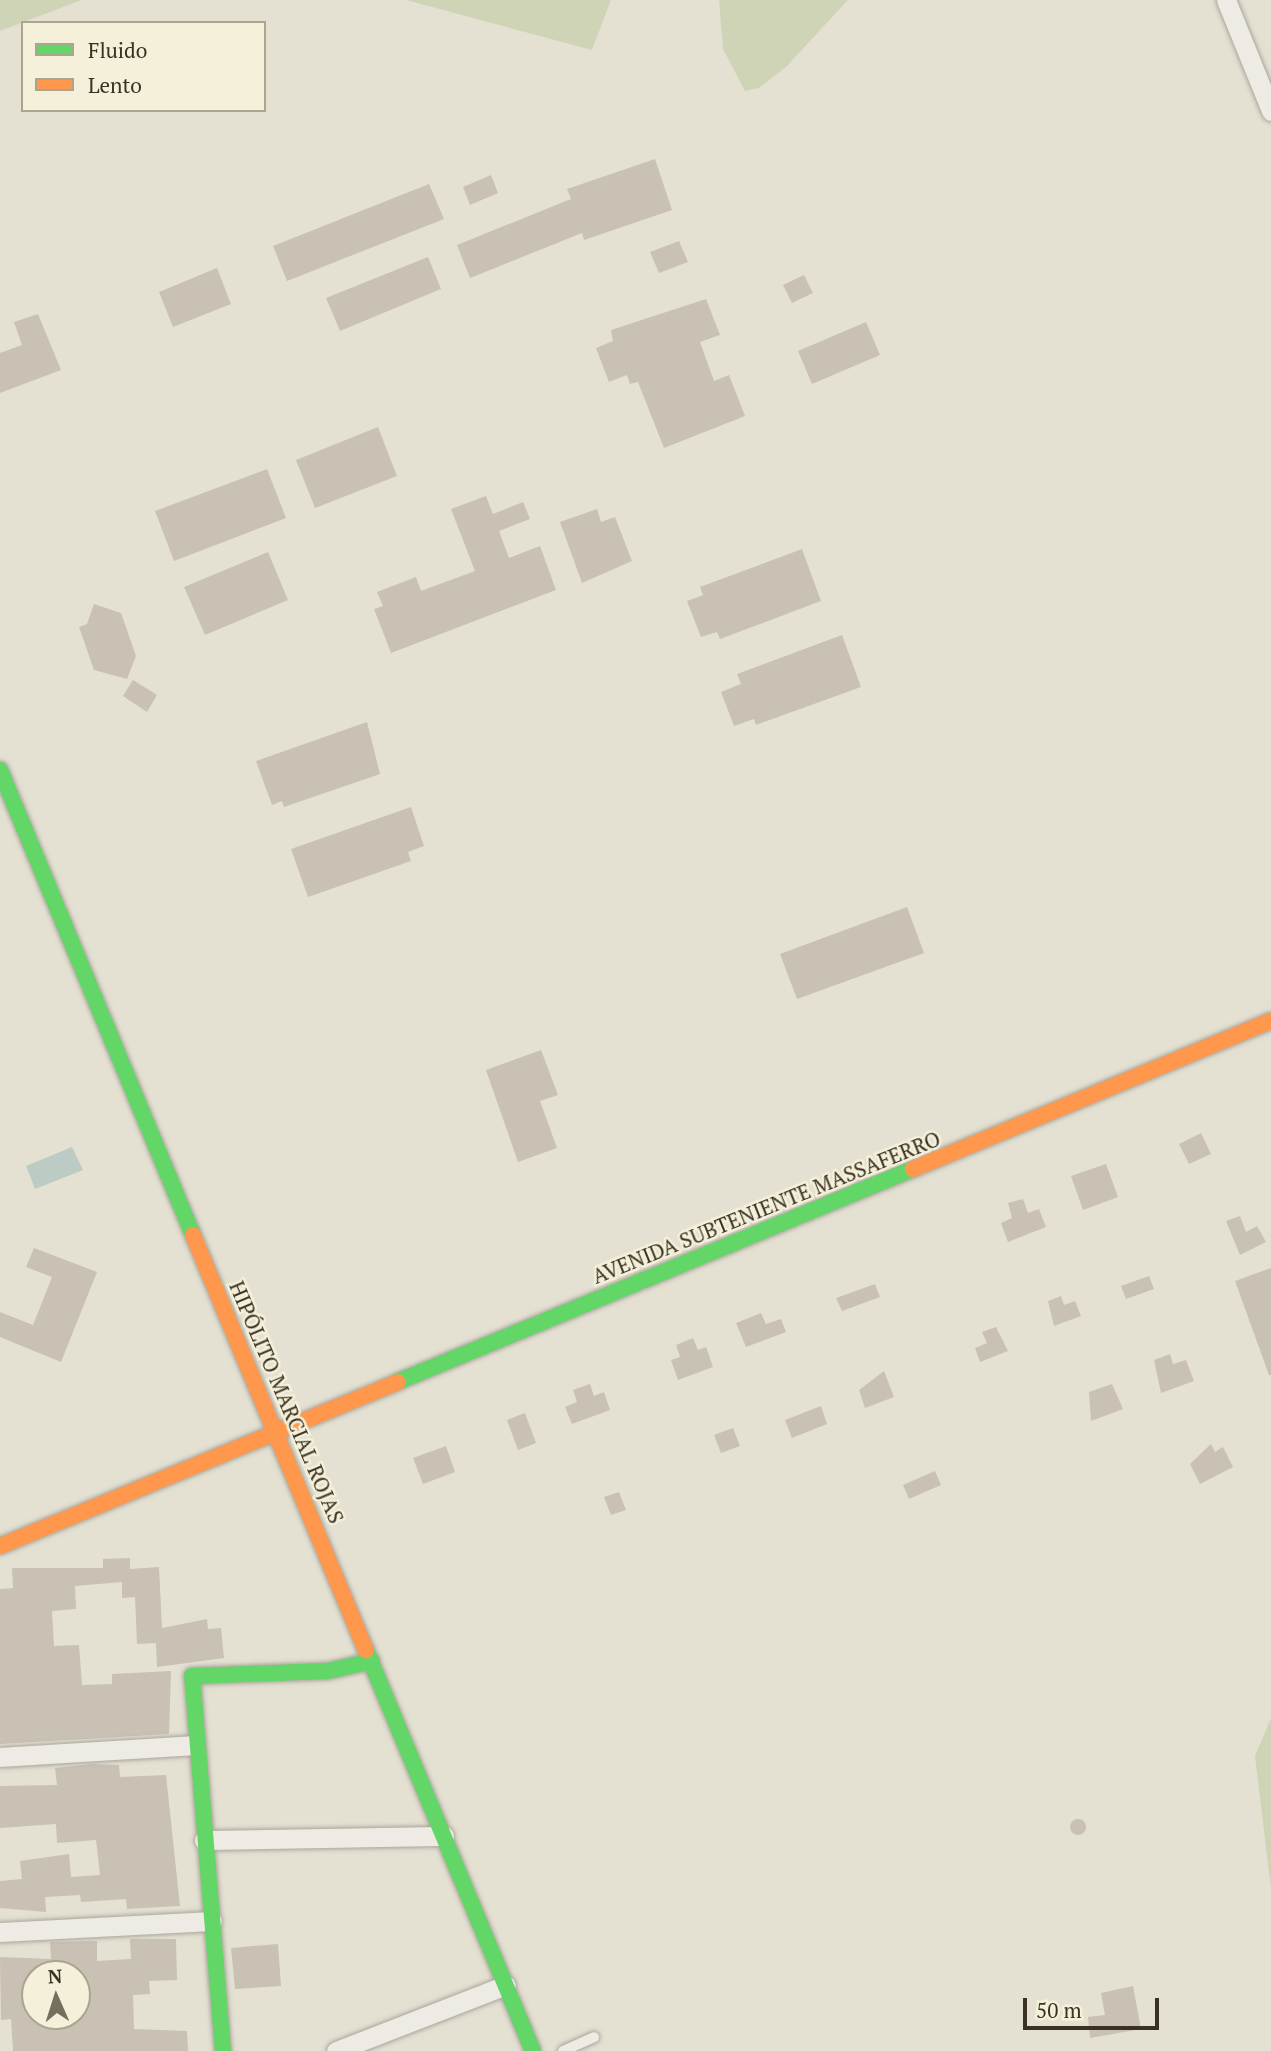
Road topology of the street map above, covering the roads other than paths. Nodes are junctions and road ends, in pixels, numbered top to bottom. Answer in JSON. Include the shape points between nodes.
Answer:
{"nodes":[{"id":1,"x":1226,"y":0,"type":"edge"},
{"id":2,"x":1271,"y":111,"type":"edge"},
{"id":3,"x":0,"y":770,"type":"edge"},
{"id":4,"x":1271,"y":1021,"type":"edge"},
{"id":5,"x":277,"y":1432,"type":"junction"},
{"id":6,"x":0,"y":1546,"type":"edge"},
{"id":7,"x":372,"y":1661,"type":"junction"},
{"id":8,"x":195,"y":1745,"type":"junction"},
{"id":9,"x":0,"y":1757,"type":"edge"},
{"id":10,"x":444,"y":1836,"type":"junction"},
{"id":11,"x":204,"y":1840,"type":"junction"},
{"id":12,"x":212,"y":1921,"type":"junction"},
{"id":13,"x":0,"y":1932,"type":"edge"},
{"id":14,"x":506,"y":1985,"type":"junction"},
{"id":15,"x":594,"y":2037,"type":"dead end"},
{"id":16,"x":223,"y":2051,"type":"edge"},
{"id":17,"x":336,"y":2051,"type":"edge"},
{"id":18,"x":533,"y":2051,"type":"edge"},
{"id":19,"x":563,"y":2051,"type":"edge"}],
"edges":[{"from":1,"to":2,"type":"street"},
{"from":3,"to":5,"type":"main road","name":"HIPÓLITO MARCIAL ROJAS"},
{"from":4,"to":5,"type":"main road","name":"AVENIDA SUBTENIENTE MASSAFERRO"},
{"from":5,"to":6,"type":"main road","name":"AVENIDA SUBTENIENTE MASSAFERRO"},
{"from":5,"to":7,"type":"main road","name":"HIPÓLITO MARCIAL ROJAS"},
{"from":7,"to":8,"type":"main road","via":[[328,1671],[192,1676]]},
{"from":7,"to":10,"type":"main road","name":"HIPÓLITO MARCIAL ROJAS"},
{"from":8,"to":9,"type":"street"},
{"from":8,"to":11,"type":"main road"},
{"from":10,"to":11,"type":"street"},
{"from":10,"to":14,"type":"main road","name":"HIPÓLITO MARCIAL ROJAS"},
{"from":11,"to":12,"type":"main road"},
{"from":12,"to":13,"type":"street"},
{"from":12,"to":16,"type":"main road"},
{"from":14,"to":17,"type":"street"},
{"from":14,"to":18,"type":"main road","name":"HIPÓLITO MARCIAL ROJAS"},
{"from":15,"to":19,"type":"lane"}]}
